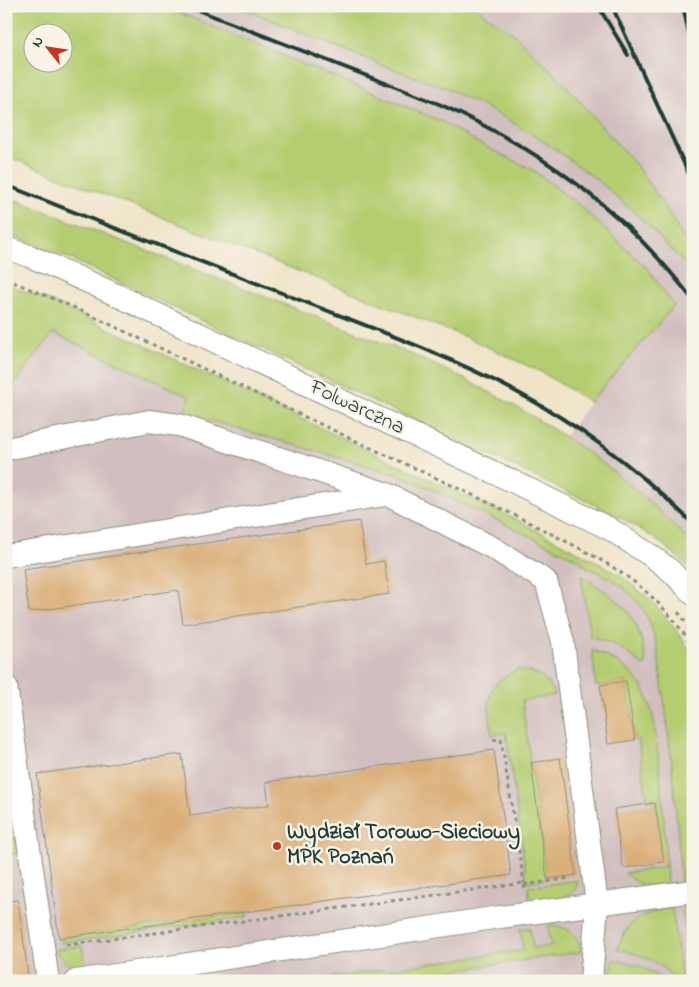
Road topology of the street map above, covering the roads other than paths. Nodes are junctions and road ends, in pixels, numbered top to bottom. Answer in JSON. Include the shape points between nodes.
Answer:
{"nodes":[{"id":1,"x":6,"y":248,"type":"edge"},
{"id":2,"x":6,"y":449,"type":"edge"},
{"id":3,"x":387,"y":494,"type":"junction"},
{"id":4,"x":6,"y":556,"type":"edge"},
{"id":5,"x":693,"y":594,"type":"edge"},
{"id":6,"x":6,"y":686,"type":"edge"},
{"id":7,"x":693,"y":891,"type":"edge"},
{"id":8,"x":598,"y":904,"type":"junction"},
{"id":9,"x":48,"y":981,"type":"edge"},
{"id":10,"x":76,"y":981,"type":"edge"},
{"id":11,"x":591,"y":981,"type":"edge"}],
"edges":[{"from":1,"to":5,"type":"street","name":"Folwarczna","via":[[113,294],[610,530],[654,557]]},
{"from":2,"to":3,"type":"street","via":[[149,420],[179,425]]},
{"from":3,"to":4,"type":"street"},
{"from":3,"to":8,"type":"street","via":[[493,548],[546,581],[563,642]]},
{"from":6,"to":9,"type":"street"},
{"from":7,"to":8,"type":"street"},
{"from":8,"to":10,"type":"street"},
{"from":8,"to":11,"type":"street"}]}
